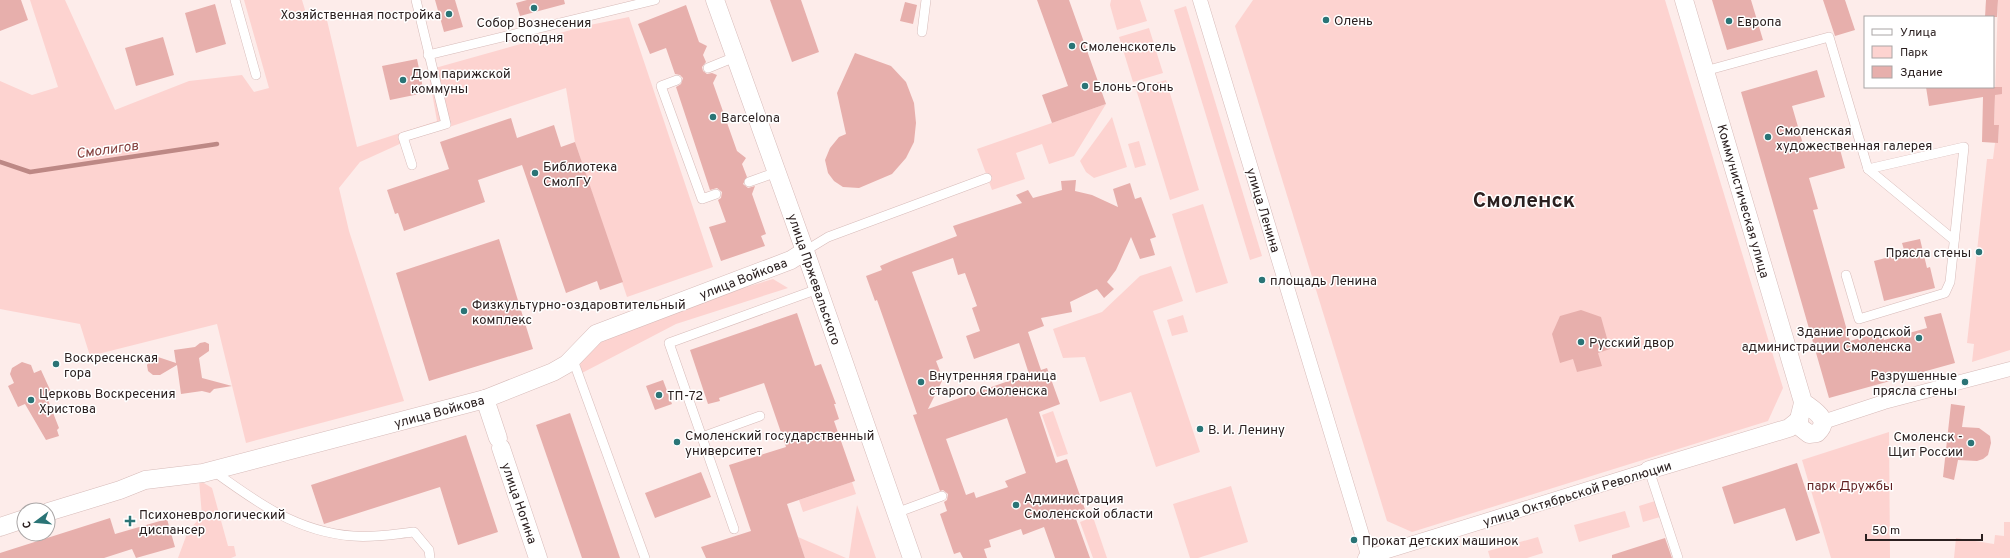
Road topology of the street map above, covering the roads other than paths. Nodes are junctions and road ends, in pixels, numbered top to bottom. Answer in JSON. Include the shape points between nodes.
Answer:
{"nodes":[{"id":1,"x":235,"y":0,"type":"edge"},
{"id":2,"x":416,"y":0,"type":"edge"},
{"id":3,"x":655,"y":0,"type":"edge"},
{"id":4,"x":715,"y":0,"type":"edge"},
{"id":5,"x":926,"y":0,"type":"edge"},
{"id":6,"x":1200,"y":0,"type":"edge"},
{"id":7,"x":1684,"y":0,"type":"edge"},
{"id":8,"x":922,"y":32,"type":"dead end"},
{"id":9,"x":428,"y":55,"type":"junction"},
{"id":10,"x":735,"y":57,"type":"junction"},
{"id":11,"x":708,"y":68,"type":"dead end"},
{"id":12,"x":1705,"y":71,"type":"junction"},
{"id":13,"x":256,"y":75,"type":"dead end"},
{"id":14,"x":677,"y":80,"type":"dead end"},
{"id":15,"x":412,"y":165,"type":"dead end"},
{"id":16,"x":1868,"y":170,"type":"junction"},
{"id":17,"x":777,"y":172,"type":"junction"},
{"id":18,"x":987,"y":178,"type":"dead end"},
{"id":19,"x":748,"y":182,"type":"dead end"},
{"id":20,"x":716,"y":194,"type":"dead end"},
{"id":21,"x":1954,"y":240,"type":"junction"},
{"id":22,"x":805,"y":251,"type":"junction"},
{"id":23,"x":1846,"y":275,"type":"dead end"},
{"id":24,"x":818,"y":289,"type":"junction"},
{"id":25,"x":573,"y":360,"type":"junction"},
{"id":26,"x":2010,"y":369,"type":"edge"},
{"id":27,"x":485,"y":399,"type":"junction"},
{"id":28,"x":1803,"y":402,"type":"junction"},
{"id":29,"x":760,"y":416,"type":"dead end"},
{"id":30,"x":1823,"y":422,"type":"junction"},
{"id":31,"x":1797,"y":426,"type":"junction"},
{"id":32,"x":702,"y":437,"type":"junction"},
{"id":33,"x":212,"y":470,"type":"junction"},
{"id":34,"x":1649,"y":470,"type":"junction"},
{"id":35,"x":942,"y":496,"type":"dead end"},
{"id":36,"x":56,"y":510,"type":"edge"},
{"id":37,"x":896,"y":513,"type":"junction"},
{"id":38,"x":16,"y":522,"type":"edge"},
{"id":39,"x":0,"y":527,"type":"edge"},
{"id":40,"x":734,"y":529,"type":"dead end"},
{"id":41,"x":430,"y":558,"type":"edge"},
{"id":42,"x":538,"y":558,"type":"edge"},
{"id":43,"x":645,"y":558,"type":"edge"},
{"id":44,"x":912,"y":558,"type":"edge"},
{"id":45,"x":1367,"y":558,"type":"edge"},
{"id":46,"x":1678,"y":558,"type":"edge"}],
"edges":[{"from":1,"to":13,"type":"lane"},
{"from":2,"to":9,"type":"lane"},
{"from":3,"to":9,"type":"lane"},
{"from":4,"to":10,"type":"street","name":"улица Пржевальского"},
{"from":5,"to":8,"type":"lane"},
{"from":6,"to":45,"type":"street","name":"улица Ленина"},
{"from":7,"to":12,"type":"street","name":"Коммунистическая улица"},
{"from":9,"to":15,"type":"lane","via":[[446,124],[403,137]]},
{"from":10,"to":11,"type":"lane"},
{"from":10,"to":17,"type":"street","name":"улица Пржевальского"},
{"from":12,"to":16,"type":"lane","via":[[1829,37]]},
{"from":12,"to":28,"type":"street","name":"Коммунистическая улица"},
{"from":14,"to":20,"type":"lane","via":[[661,86],[702,199]]},
{"from":16,"to":21,"type":"lane"},
{"from":16,"to":21,"type":"lane","via":[[1964,147]]},
{"from":17,"to":19,"type":"lane"},
{"from":17,"to":22,"type":"street","name":"улица Пржевальского"},
{"from":18,"to":22,"type":"lane","via":[[828,237]]},
{"from":21,"to":23,"type":"lane","via":[[1950,282],[1945,293],[1859,319]]},
{"from":22,"to":24,"type":"street","name":"улица Пржевальского"},
{"from":22,"to":25,"type":"street","name":"улица Войкова","via":[[791,260],[596,334]]},
{"from":24,"to":32,"type":"lane","via":[[669,343]]},
{"from":24,"to":37,"type":"street","name":"улица Пржевальского"},
{"from":25,"to":27,"type":"street","name":"улица Войкова","via":[[553,372]]},
{"from":25,"to":43,"type":"lane"},
{"from":26,"to":30,"type":"street","via":[[1884,402]]},
{"from":27,"to":33,"type":"street","name":"улица Войкова"},
{"from":27,"to":42,"type":"street","name":"улица Ногина"},
{"from":28,"to":30,"type":"street","via":[[1820,414]]},
{"from":28,"to":31,"type":"street"},
{"from":29,"to":32,"type":"lane"},
{"from":30,"to":31,"type":"street","name":"улица Октябрьской Революции","via":[[1817,433],[1809,434]]},
{"from":31,"to":34,"type":"street","name":"улица Октябрьской Революции"},
{"from":32,"to":40,"type":"lane"},
{"from":33,"to":36,"type":"street","name":"улица Войкова","via":[[145,480]]},
{"from":33,"to":41,"type":"lane","via":[[266,509],[308,528],[354,536],[414,532],[429,550]]},
{"from":34,"to":45,"type":"street","name":"улица Октябрьской Революции"},
{"from":34,"to":46,"type":"lane"},
{"from":35,"to":37,"type":"lane"},
{"from":37,"to":44,"type":"street","name":"улица Пржевальского"},
{"from":38,"to":39,"type":"street"}]}
